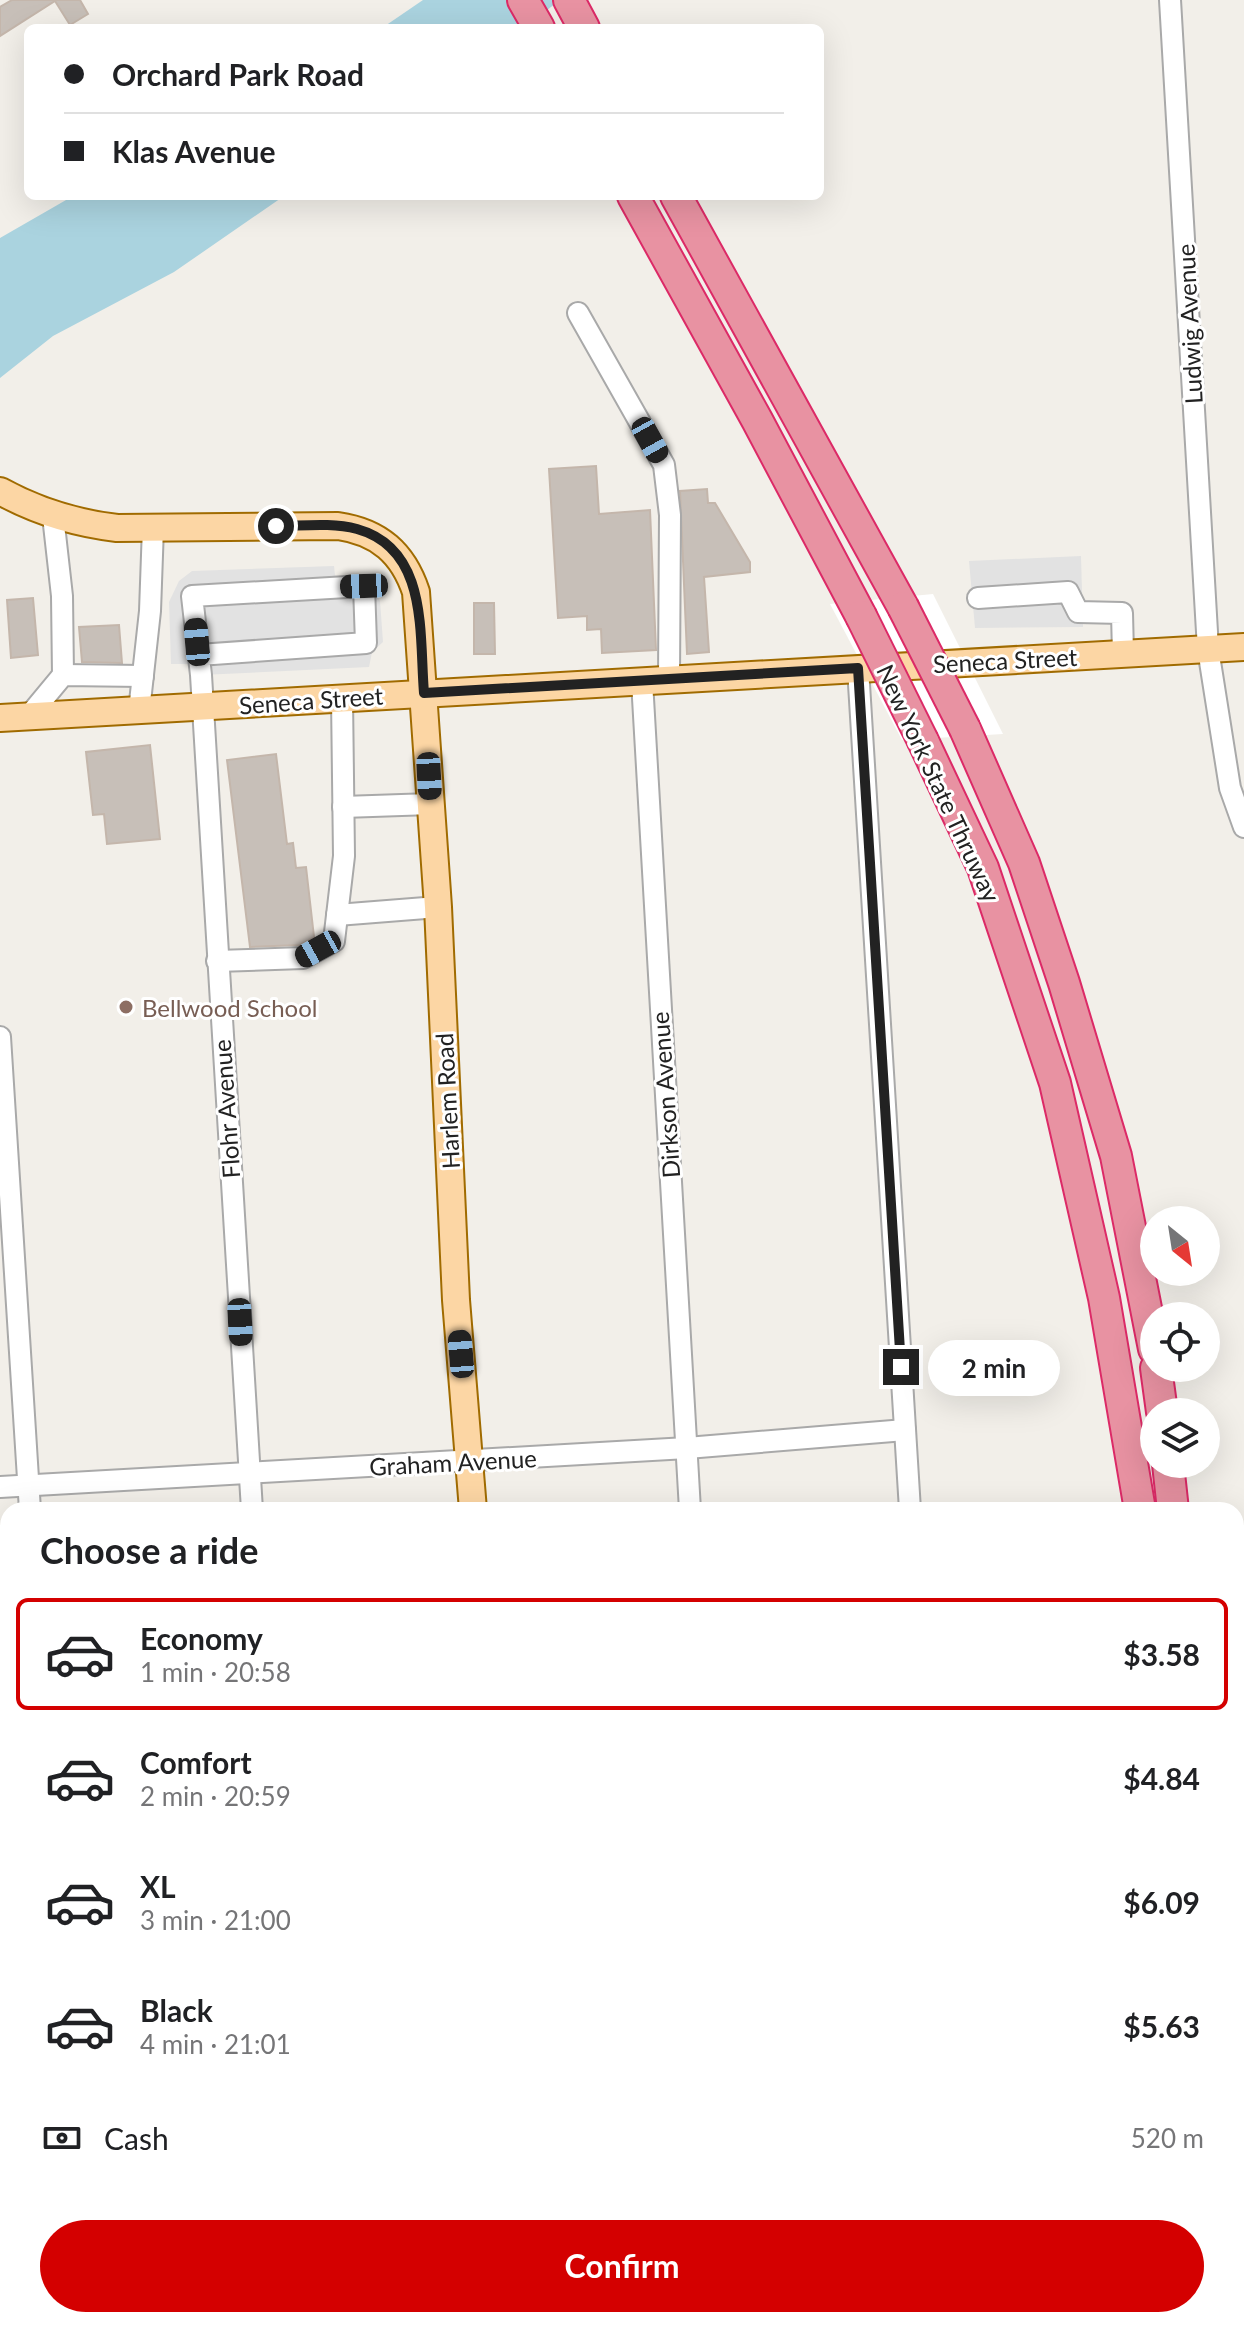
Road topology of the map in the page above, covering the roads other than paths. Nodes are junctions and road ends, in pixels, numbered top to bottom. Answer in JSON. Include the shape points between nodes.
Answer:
{"nodes":[{"id":1,"x":523,"y":0,"type":"edge"},
{"id":2,"x":1170,"y":0,"type":"edge"},
{"id":3,"x":537,"y":24,"type":"edge"},
{"id":4,"x":635,"y":200,"type":"edge"},
{"id":5,"x":678,"y":200,"type":"edge"},
{"id":6,"x":578,"y":313,"type":"dead end"},
{"id":7,"x":0,"y":491,"type":"edge"},
{"id":8,"x":53,"y":516,"type":"junction"},
{"id":9,"x":153,"y":527,"type":"junction"},
{"id":10,"x":978,"y":598,"type":"dead end"},
{"id":11,"x":1244,"y":647,"type":"edge"},
{"id":12,"x":1208,"y":649,"type":"junction"},
{"id":13,"x":1123,"y":654,"type":"junction"},
{"id":14,"x":199,"y":655,"type":"junction"},
{"id":15,"x":858,"y":668,"type":"junction"},
{"id":16,"x":63,"y":675,"type":"junction"},
{"id":17,"x":143,"y":676,"type":"junction"},
{"id":18,"x":669,"y":679,"type":"junction"},
{"id":19,"x":642,"y":681,"type":"junction"},
{"id":20,"x":424,"y":693,"type":"junction"},
{"id":21,"x":342,"y":698,"type":"junction"},
{"id":22,"x":203,"y":708,"type":"junction"},
{"id":23,"x":139,"y":711,"type":"junction"},
{"id":24,"x":29,"y":716,"type":"junction"},
{"id":25,"x":0,"y":718,"type":"edge"},
{"id":26,"x":431,"y":804,"type":"junction"},
{"id":27,"x":343,"y":807,"type":"junction"},
{"id":28,"x":1244,"y":827,"type":"edge"},
{"id":29,"x":438,"y":907,"type":"junction"},
{"id":30,"x":337,"y":915,"type":"junction"},
{"id":31,"x":217,"y":961,"type":"junction"},
{"id":32,"x":0,"y":1037,"type":"edge"},
{"id":33,"x":1145,"y":1302,"type":"edge"},
{"id":34,"x":905,"y":1430,"type":"junction"},
{"id":35,"x":687,"y":1448,"type":"junction"},
{"id":36,"x":470,"y":1462,"type":"junction"},
{"id":37,"x":250,"y":1473,"type":"junction"},
{"id":38,"x":1170,"y":1478,"type":"edge"},
{"id":39,"x":28,"y":1486,"type":"junction"},
{"id":40,"x":0,"y":1487,"type":"edge"},
{"id":41,"x":29,"y":1502,"type":"edge"},
{"id":42,"x":252,"y":1502,"type":"edge"},
{"id":43,"x":472,"y":1502,"type":"edge"},
{"id":44,"x":690,"y":1502,"type":"edge"},
{"id":45,"x":910,"y":1502,"type":"edge"},
{"id":46,"x":1139,"y":1502,"type":"edge"},
{"id":47,"x":1172,"y":1502,"type":"edge"}],
"edges":[{"from":1,"to":3,"type":"highway"},
{"from":2,"to":12,"type":"street","name":"Ludwig Avenue"},
{"from":4,"to":46,"type":"highway","name":"New York State Thruway","bridge":true,"via":[[861,616],[983,868],[1055,1083],[1104,1298]]},
{"from":5,"to":33,"type":"highway","name":"New York State Thruway","bridge":true,"via":[[903,607],[1024,863],[1116,1156]]},
{"from":6,"to":18,"type":"street","via":[[664,465],[670,515]]},
{"from":7,"to":8,"type":"main road","name":"Harlem Road"},
{"from":8,"to":9,"type":"main road","name":"Harlem Road","via":[[95,525]]},
{"from":8,"to":16,"type":"street"},
{"from":9,"to":17,"type":"street"},
{"from":9,"to":20,"type":"main road","name":"Harlem Road","via":[[338,526],[379,539],[400,557],[416,592]]},
{"from":10,"to":13,"type":"street","via":[[1068,592],[1078,612],[1122,613]]},
{"from":11,"to":12,"type":"main road","name":"Seneca Street"},
{"from":12,"to":13,"type":"main road","name":"Seneca Street"},
{"from":12,"to":28,"type":"street","name":"Ludwig Avenue","via":[[1230,788]]},
{"from":13,"to":15,"type":"main road","name":"Seneca Street"},
{"from":14,"to":14,"type":"street","name":"Flohr Avenue","via":[[192,596],[364,586],[366,643]]},
{"from":14,"to":22,"type":"street","name":"Flohr Avenue"},
{"from":15,"to":18,"type":"main road","name":"Seneca Street"},
{"from":15,"to":34,"type":"street"},
{"from":16,"to":17,"type":"street"},
{"from":16,"to":24,"type":"street"},
{"from":17,"to":23,"type":"street"},
{"from":18,"to":19,"type":"main road","name":"Seneca Street"},
{"from":19,"to":20,"type":"main road","name":"Seneca Street"},
{"from":19,"to":35,"type":"street","name":"Dirkson Avenue"},
{"from":20,"to":21,"type":"main road","name":"Seneca Street"},
{"from":20,"to":26,"type":"main road","name":"Harlem Road"},
{"from":21,"to":22,"type":"main road","name":"Seneca Street"},
{"from":21,"to":27,"type":"street"},
{"from":22,"to":23,"type":"main road","name":"Seneca Street"},
{"from":22,"to":31,"type":"street","name":"Flohr Avenue"},
{"from":23,"to":24,"type":"main road","name":"Seneca Street"},
{"from":24,"to":25,"type":"main road","name":"Seneca Street"},
{"from":26,"to":27,"type":"street"},
{"from":26,"to":29,"type":"main road","name":"Harlem Road"},
{"from":27,"to":30,"type":"street"},
{"from":29,"to":30,"type":"street"},
{"from":29,"to":36,"type":"main road","name":"Harlem Road","via":[[456,1300]]},
{"from":30,"to":31,"type":"street","via":[[334,941],[303,958]]},
{"from":31,"to":37,"type":"street","name":"Flohr Avenue"},
{"from":32,"to":39,"type":"street"},
{"from":34,"to":35,"type":"street","name":"Graham Avenue"},
{"from":34,"to":45,"type":"street"},
{"from":35,"to":36,"type":"street","name":"Graham Avenue"},
{"from":35,"to":44,"type":"street","name":"Dirkson Avenue"},
{"from":36,"to":37,"type":"street","name":"Graham Avenue"},
{"from":36,"to":43,"type":"main road","name":"Harlem Road"},
{"from":37,"to":39,"type":"street","name":"Graham Avenue"},
{"from":37,"to":42,"type":"street","name":"Flohr Avenue"},
{"from":38,"to":47,"type":"highway"},
{"from":39,"to":40,"type":"street","name":"Graham Avenue"},
{"from":39,"to":41,"type":"street"}]}
